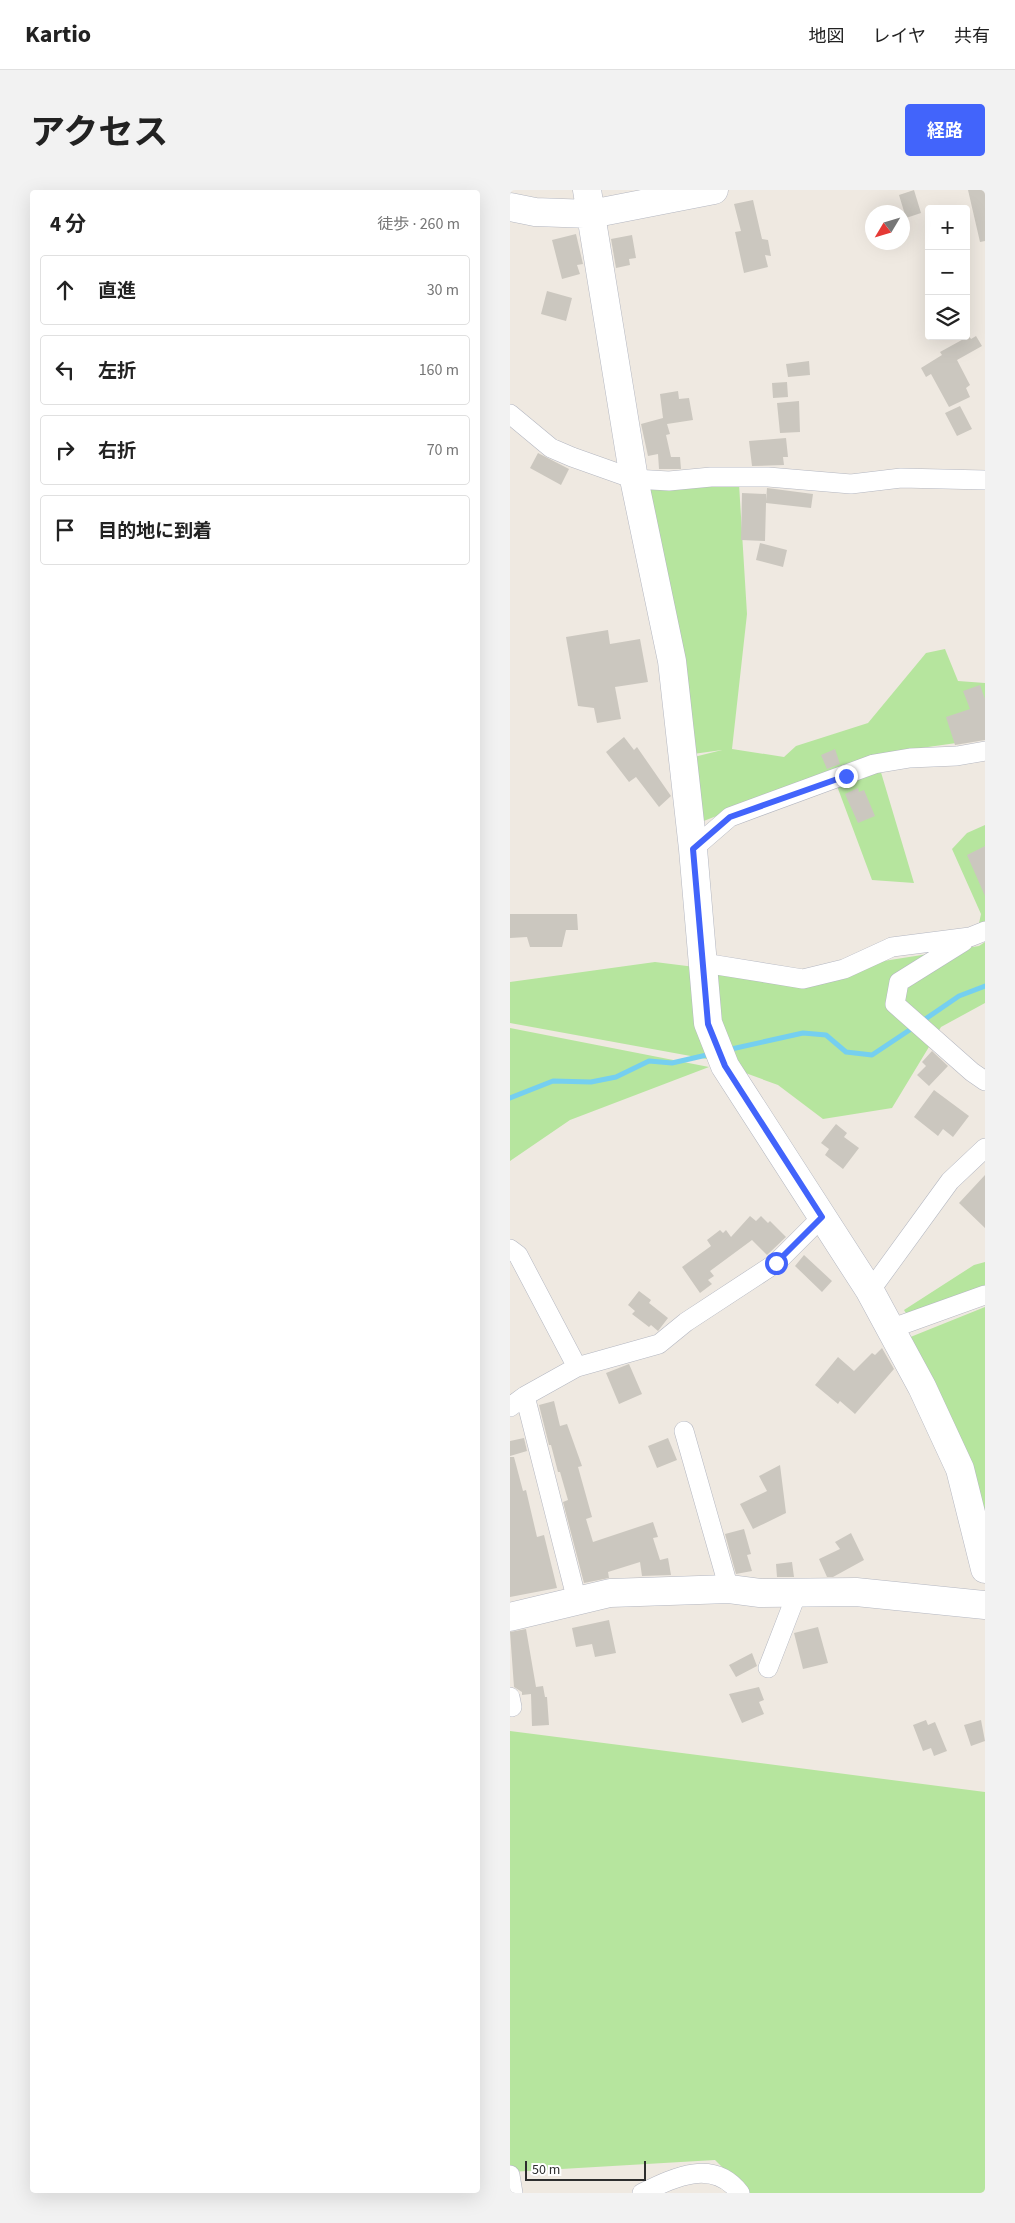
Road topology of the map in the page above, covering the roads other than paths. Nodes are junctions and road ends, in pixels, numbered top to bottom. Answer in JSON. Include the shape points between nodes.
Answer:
{"nodes":[{"id":1,"x":714,"y":190,"type":"edge"},
{"id":2,"x":589,"y":202,"type":"edge"},
{"id":3,"x":510,"y":207,"type":"edge"},
{"id":4,"x":510,"y":414,"type":"edge"},
{"id":5,"x":634,"y":479,"type":"junction"},
{"id":6,"x":985,"y":480,"type":"edge"},
{"id":7,"x":985,"y":750,"type":"edge"},
{"id":8,"x":693,"y":849,"type":"junction"},
{"id":9,"x":978,"y":934,"type":"edge"},
{"id":10,"x":704,"y":963,"type":"junction"},
{"id":11,"x":985,"y":1081,"type":"edge"},
{"id":12,"x":985,"y":1148,"type":"edge"},
{"id":13,"x":822,"y":1217,"type":"junction"},
{"id":14,"x":510,"y":1249,"type":"edge"},
{"id":15,"x":870,"y":1291,"type":"junction"},
{"id":16,"x":985,"y":1295,"type":"edge"},
{"id":17,"x":890,"y":1329,"type":"junction"},
{"id":18,"x":577,"y":1367,"type":"junction"},
{"id":19,"x":517,"y":1401,"type":"edge"},
{"id":20,"x":684,"y":1432,"type":"dead end"},
{"id":21,"x":985,"y":1570,"type":"edge"},
{"id":22,"x":729,"y":1589,"type":"junction"},
{"id":23,"x":797,"y":1593,"type":"junction"},
{"id":24,"x":577,"y":1601,"type":"junction"},
{"id":25,"x":985,"y":1605,"type":"edge"},
{"id":26,"x":510,"y":1616,"type":"edge"},
{"id":27,"x":768,"y":1668,"type":"dead end"},
{"id":28,"x":693,"y":2174,"type":"junction"},
{"id":29,"x":510,"y":2175,"type":"edge"},
{"id":30,"x":513,"y":2193,"type":"edge"},
{"id":31,"x":642,"y":2193,"type":"edge"},
{"id":32,"x":691,"y":2193,"type":"edge"},
{"id":33,"x":740,"y":2193,"type":"edge"}],
"edges":[{"from":1,"to":2,"type":"street"},
{"from":2,"to":3,"type":"street","via":[[535,212]]},
{"from":2,"to":5,"type":"street"},
{"from":4,"to":5,"type":"street","via":[[551,448]]},
{"from":5,"to":6,"type":"street","via":[[669,481],[768,477],[851,484],[901,478]]},
{"from":5,"to":8,"type":"street","via":[[672,661]]},
{"from":7,"to":8,"type":"street","via":[[874,764],[730,817]]},
{"from":8,"to":10,"type":"street"},
{"from":9,"to":10,"type":"street","via":[[892,947],[844,969],[803,978]]},
{"from":9,"to":11,"type":"street","via":[[899,982],[895,1004]]},
{"from":10,"to":13,"type":"street","via":[[708,1024],[725,1066]]},
{"from":12,"to":15,"type":"street","via":[[950,1181]]},
{"from":13,"to":15,"type":"street"},
{"from":13,"to":18,"type":"street","via":[[776,1263],[658,1344]]},
{"from":14,"to":18,"type":"street","via":[[518,1255]]},
{"from":15,"to":17,"type":"street"},
{"from":16,"to":17,"type":"street"},
{"from":17,"to":21,"type":"street","via":[[922,1387],[960,1469]]},
{"from":18,"to":19,"type":"street"},
{"from":19,"to":24,"type":"street"},
{"from":20,"to":22,"type":"street"},
{"from":22,"to":23,"type":"street"},
{"from":22,"to":24,"type":"street","via":[[610,1594]]},
{"from":23,"to":25,"type":"street","via":[[856,1592]]},
{"from":23,"to":27,"type":"street"},
{"from":24,"to":26,"type":"street"},
{"from":28,"to":31,"type":"street"},
{"from":28,"to":32,"type":"street"},
{"from":28,"to":33,"type":"street","via":[[708,2172],[723,2177]]},
{"from":29,"to":30,"type":"street"}]}
